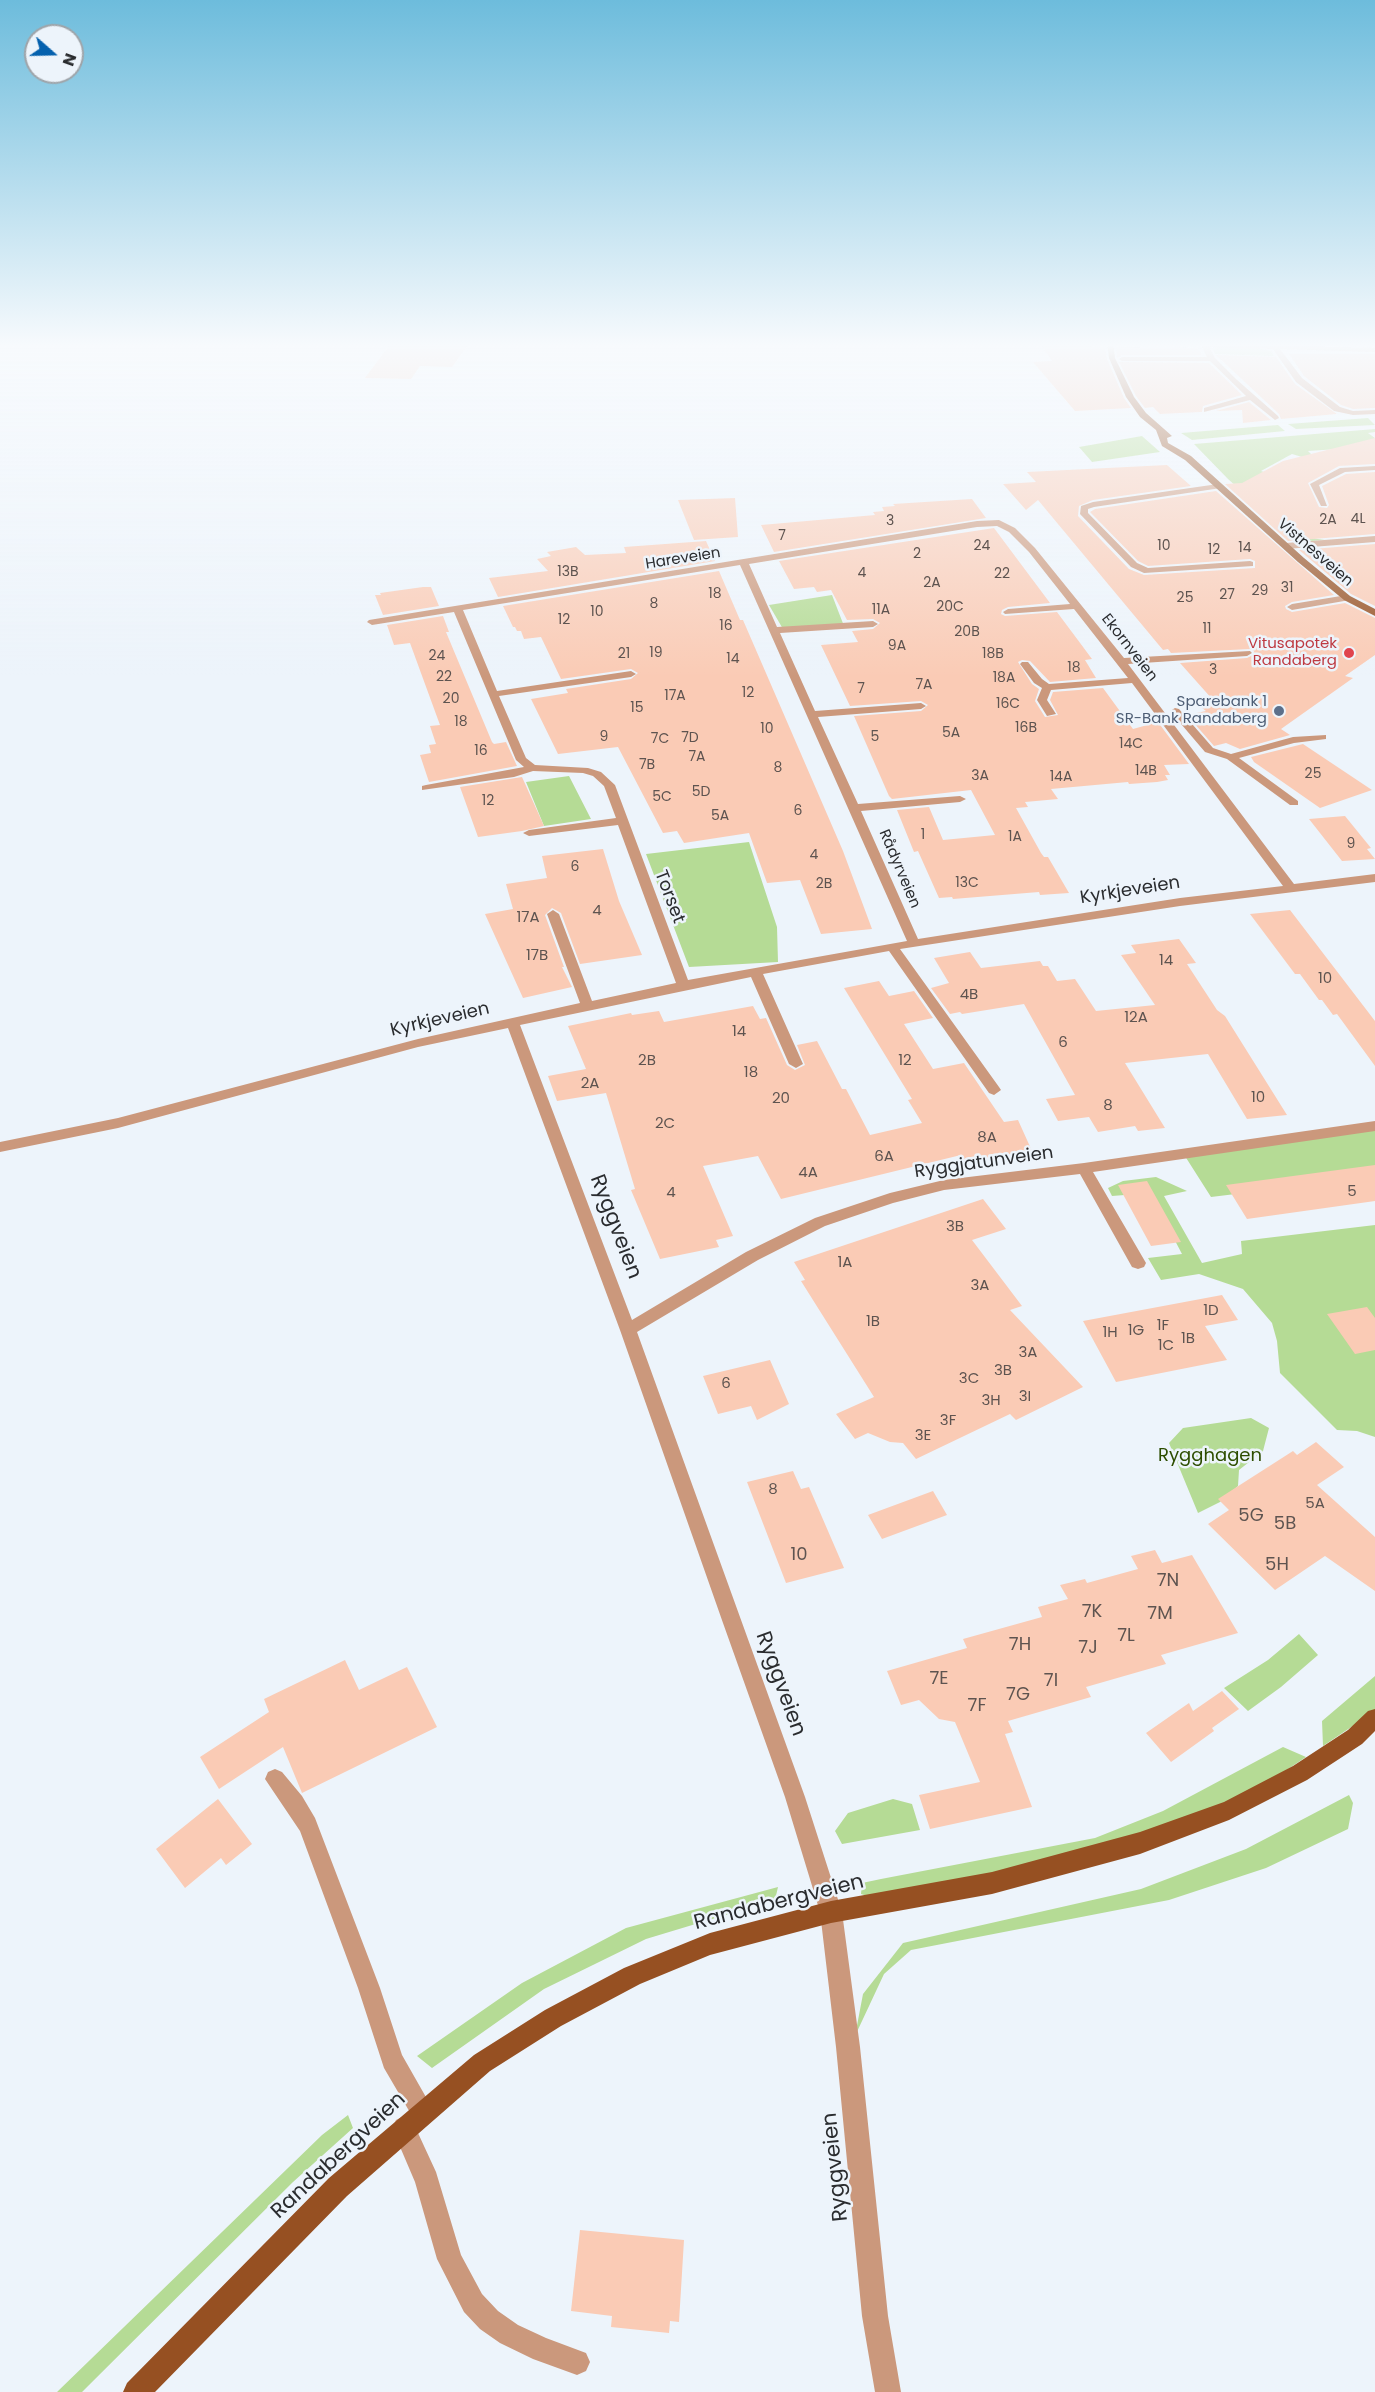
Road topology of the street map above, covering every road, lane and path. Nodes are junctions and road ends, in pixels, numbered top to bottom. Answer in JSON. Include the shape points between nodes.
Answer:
{"nodes":[{"id":1,"x":1181,"y":454,"type":"edge"},
{"id":2,"x":1375,"y":468,"type":"edge"},
{"id":3,"x":1218,"y":486,"type":"junction"},
{"id":4,"x":1323,"y":504,"type":"dead end"},
{"id":5,"x":999,"y":523,"type":"joint"},
{"id":6,"x":1375,"y":539,"type":"edge"},
{"id":7,"x":1286,"y":546,"type":"junction"},
{"id":8,"x":744,"y":562,"type":"junction"},
{"id":9,"x":1250,"y":564,"type":"dead end"},
{"id":10,"x":1347,"y":598,"type":"junction"},
{"id":11,"x":1076,"y":606,"type":"junction"},
{"id":12,"x":1292,"y":607,"type":"dead end"},
{"id":13,"x":458,"y":610,"type":"junction"},
{"id":14,"x":1008,"y":612,"type":"dead end"},
{"id":15,"x":1375,"y":613,"type":"edge"},
{"id":16,"x":372,"y":622,"type":"dead end"},
{"id":17,"x":873,"y":624,"type":"dead end"},
{"id":18,"x":774,"y":630,"type":"junction"},
{"id":19,"x":1247,"y":652,"type":"dead end"},
{"id":20,"x":1121,"y":661,"type":"junction"},
{"id":21,"x":1025,"y":664,"type":"dead end"},
{"id":22,"x":631,"y":674,"type":"dead end"},
{"id":23,"x":1135,"y":680,"type":"junction"},
{"id":24,"x":1047,"y":687,"type":"junction"},
{"id":25,"x":495,"y":694,"type":"junction"},
{"id":26,"x":921,"y":706,"type":"dead end"},
{"id":27,"x":1175,"y":711,"type":"dead end"},
{"id":28,"x":813,"y":714,"type":"junction"},
{"id":29,"x":1051,"y":714,"type":"dead end"},
{"id":30,"x":1322,"y":737,"type":"dead end"},
{"id":31,"x":1231,"y":757,"type":"junction"},
{"id":32,"x":532,"y":768,"type":"junction"},
{"id":33,"x":426,"y":788,"type":"dead end"},
{"id":34,"x":960,"y":799,"type":"dead end"},
{"id":35,"x":1294,"y":803,"type":"dead end"},
{"id":36,"x":856,"y":808,"type":"junction"},
{"id":37,"x":621,"y":821,"type":"junction"},
{"id":38,"x":529,"y":833,"type":"dead end"},
{"id":39,"x":1375,"y":879,"type":"edge"},
{"id":40,"x":1290,"y":887,"type":"junction"},
{"id":41,"x":554,"y":914,"type":"dead end"},
{"id":42,"x":914,"y":943,"type":"junction"},
{"id":43,"x":892,"y":947,"type":"junction"},
{"id":44,"x":754,"y":972,"type":"junction"},
{"id":45,"x":683,"y":985,"type":"junction"},
{"id":46,"x":587,"y":1005,"type":"junction"},
{"id":47,"x":512,"y":1021,"type":"junction"},
{"id":48,"x":796,"y":1064,"type":"dead end"},
{"id":49,"x":994,"y":1090,"type":"dead end"},
{"id":50,"x":1375,"y":1126,"type":"edge"},
{"id":51,"x":0,"y":1147,"type":"edge"},
{"id":52,"x":1084,"y":1168,"type":"junction"},
{"id":53,"x":1138,"y":1263,"type":"dead end"},
{"id":54,"x":628,"y":1330,"type":"junction"},
{"id":55,"x":1375,"y":1718,"type":"edge"},
{"id":56,"x":275,"y":1779,"type":"dead end"},
{"id":57,"x":831,"y":1912,"type":"junction"},
{"id":58,"x":413,"y":2121,"type":"junction"},
{"id":59,"x":577,"y":2362,"type":"dead end"},
{"id":60,"x":136,"y":2392,"type":"edge"},
{"id":61,"x":888,"y":2392,"type":"edge"}],
"edges":[{"from":1,"to":3,"type":"main road","name":"Vistnesveien"},
{"from":2,"to":4,"type":"street","via":[[1343,470],[1314,484]]},
{"from":3,"to":7,"type":"main road","name":"Vistnesveien"},
{"from":3,"to":9,"type":"street","via":[[1094,505],[1084,508],[1084,514],[1134,565],[1147,571]]},
{"from":5,"to":8,"type":"street","name":"Hareveien"},
{"from":5,"to":11,"type":"street","name":"Ekornveien","via":[[1032,550]]},
{"from":6,"to":7,"type":"street"},
{"from":7,"to":10,"type":"main road","name":"Vistnesveien"},
{"from":8,"to":13,"type":"street","name":"Hareveien"},
{"from":8,"to":18,"type":"street","name":"Rådyrveien"},
{"from":10,"to":12,"type":"street"},
{"from":10,"to":15,"type":"main road","name":"Vistnesveien"},
{"from":11,"to":14,"type":"street"},
{"from":11,"to":20,"type":"street","name":"Ekornveien"},
{"from":13,"to":16,"type":"street","name":"Hareveien"},
{"from":13,"to":25,"type":"street"},
{"from":17,"to":18,"type":"street"},
{"from":18,"to":28,"type":"street","name":"Rådyrveien"},
{"from":19,"to":20,"type":"street"},
{"from":20,"to":23,"type":"street","name":"Ekornveien"},
{"from":21,"to":24,"type":"street"},
{"from":22,"to":25,"type":"street"},
{"from":23,"to":24,"type":"street"},
{"from":23,"to":40,"type":"street","name":"Ekornveien"},
{"from":24,"to":29,"type":"street","via":[[1042,700]]},
{"from":25,"to":32,"type":"street","via":[[522,760]]},
{"from":26,"to":28,"type":"street"},
{"from":27,"to":31,"type":"street","via":[[1209,750]]},
{"from":28,"to":36,"type":"street","name":"Rådyrveien"},
{"from":30,"to":31,"type":"street","via":[[1293,740]]},
{"from":31,"to":35,"type":"street"},
{"from":32,"to":33,"type":"street","name":"Torset"},
{"from":32,"to":37,"type":"street","name":"Torset","via":[[597,774],[609,785]]},
{"from":34,"to":36,"type":"street","name":"Rådyrveien"},
{"from":36,"to":42,"type":"street","name":"Rådyrveien"},
{"from":37,"to":38,"type":"street"},
{"from":37,"to":45,"type":"street","name":"Torset"},
{"from":39,"to":40,"type":"street","name":"Kyrkjeveien"},
{"from":40,"to":42,"type":"street","name":"Kyrkjeveien"},
{"from":41,"to":46,"type":"street"},
{"from":42,"to":43,"type":"street","name":"Kyrkjeveien"},
{"from":43,"to":44,"type":"street","name":"Kyrkjeveien"},
{"from":43,"to":49,"type":"street"},
{"from":44,"to":45,"type":"street","name":"Kyrkjeveien"},
{"from":44,"to":48,"type":"street"},
{"from":45,"to":46,"type":"street","name":"Kyrkjeveien"},
{"from":46,"to":47,"type":"street","name":"Kyrkjeveien"},
{"from":47,"to":51,"type":"street","name":"Kyrkjeveien","via":[[118,1123]]},
{"from":47,"to":54,"type":"street","name":"Ryggveien"},
{"from":50,"to":52,"type":"street","name":"Ryggjatunveien"},
{"from":52,"to":53,"type":"street"},
{"from":52,"to":54,"type":"street","name":"Ryggjatunveien","via":[[944,1185],[820,1222],[752,1256]]},
{"from":54,"to":57,"type":"street","name":"Ryggveien","via":[[795,1797]]},
{"from":55,"to":57,"type":"main road","name":"Randabergveien","via":[[1355,1737],[1300,1773],[1229,1810],[1140,1843],[992,1883]]},
{"from":56,"to":58,"type":"street","via":[[308,1826],[369,1988]]},
{"from":57,"to":58,"type":"main road","name":"Randabergveien","via":[[710,1944],[632,1976],[553,2018],[482,2063]]},
{"from":57,"to":61,"type":"street","name":"Ryggveien","via":[[875,2316]]},
{"from":58,"to":59,"type":"street","via":[[450,2259],[473,2302],[509,2334]]},
{"from":58,"to":60,"type":"main road","name":"Randabergveien","via":[[338,2187]]}]}
